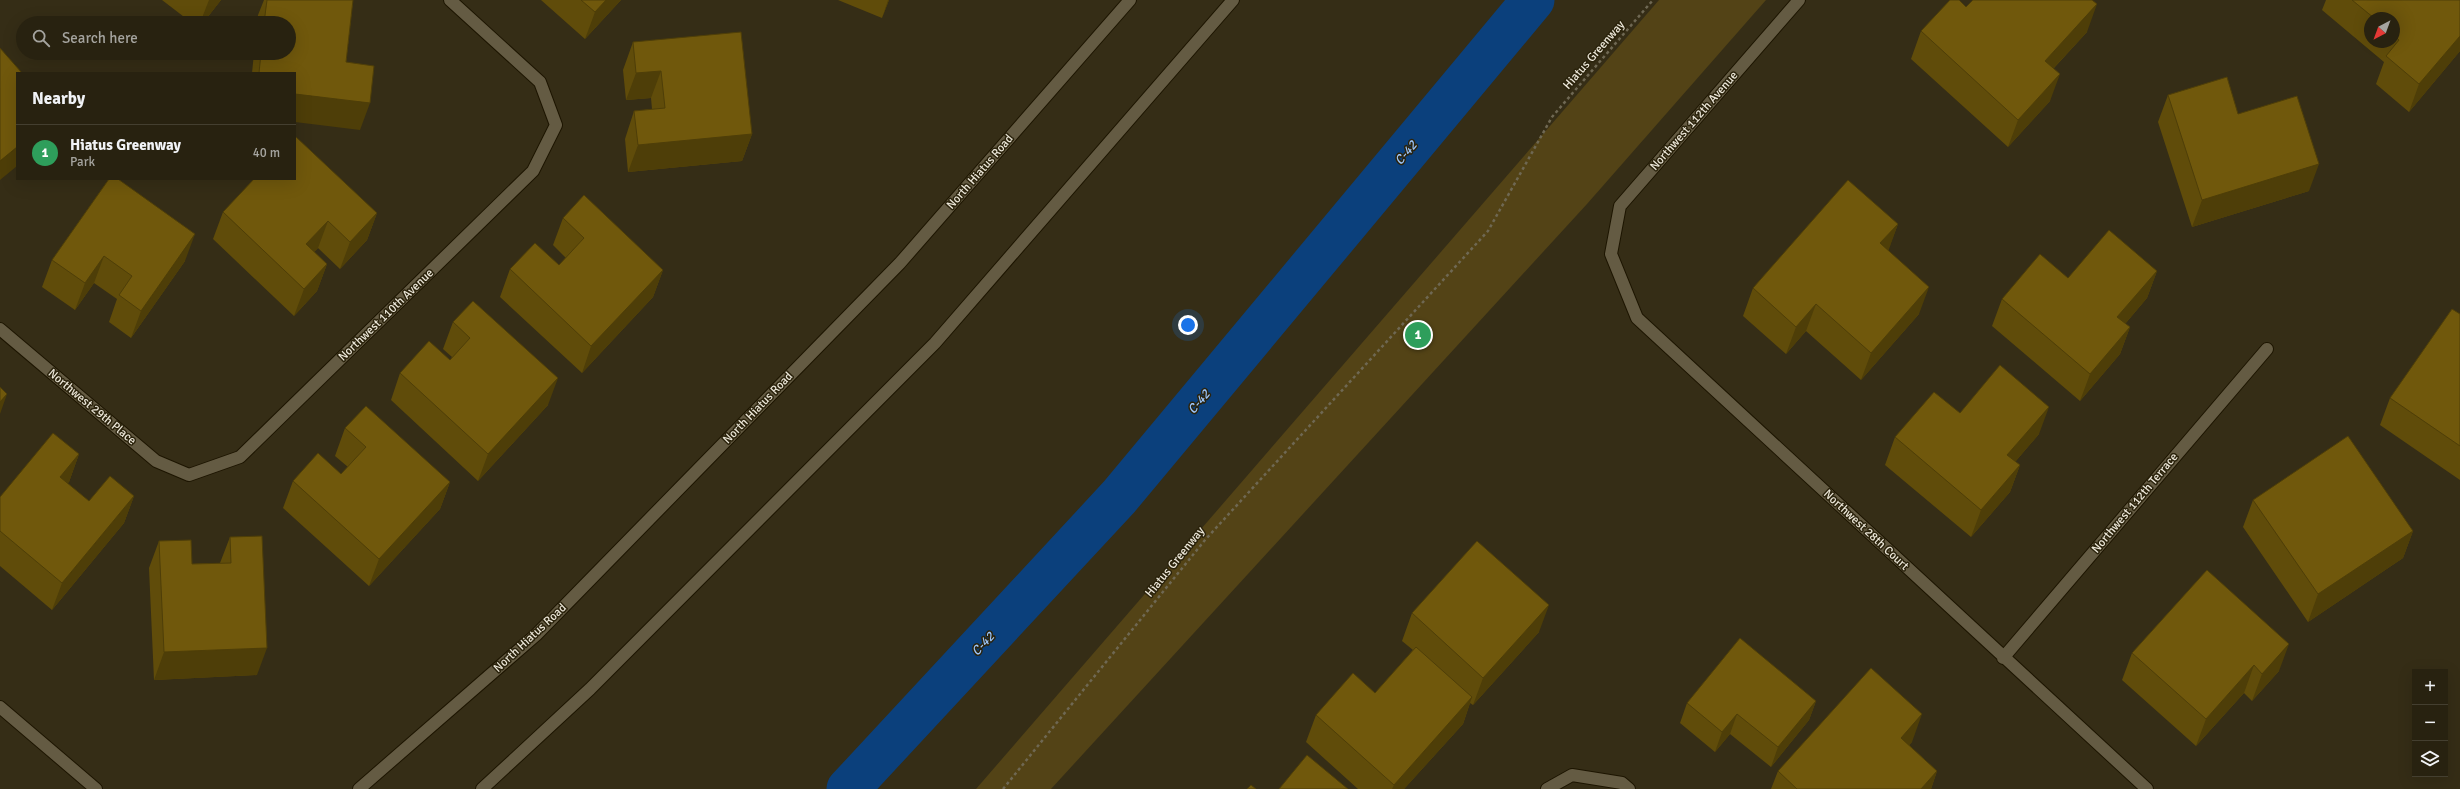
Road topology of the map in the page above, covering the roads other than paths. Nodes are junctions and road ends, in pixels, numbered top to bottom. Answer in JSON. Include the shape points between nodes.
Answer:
{"nodes":[{"id":1,"x":450,"y":0,"type":"edge"},
{"id":2,"x":1130,"y":0,"type":"edge"},
{"id":3,"x":1233,"y":0,"type":"edge"},
{"id":4,"x":1799,"y":0,"type":"edge"},
{"id":5,"x":1611,"y":254,"type":"joint"},
{"id":6,"x":0,"y":329,"type":"edge"},
{"id":7,"x":2267,"y":349,"type":"dead end"},
{"id":8,"x":190,"y":475,"type":"joint"},
{"id":9,"x":2003,"y":658,"type":"junction"},
{"id":10,"x":0,"y":707,"type":"edge"},
{"id":11,"x":96,"y":789,"type":"edge"},
{"id":12,"x":359,"y":789,"type":"edge"},
{"id":13,"x":482,"y":789,"type":"edge"},
{"id":14,"x":1547,"y":789,"type":"edge"},
{"id":15,"x":1629,"y":789,"type":"edge"},
{"id":16,"x":2147,"y":789,"type":"edge"}],
"edges":[{"from":1,"to":8,"type":"street","name":"Northwest 110th Avenue","via":[[540,82],[556,125],[533,171],[240,457]]},
{"from":2,"to":12,"type":"street","name":"North Hiatus Road","via":[[878,285],[536,635]]},
{"from":3,"to":13,"type":"street","via":[[934,343],[590,690]]},
{"from":4,"to":5,"type":"street","name":"Northwest 112th Avenue","via":[[1620,206]]},
{"from":5,"to":9,"type":"street","name":"Northwest 28th Court","via":[[1637,318]]},
{"from":6,"to":8,"type":"street","name":"Northwest 29th Place","via":[[156,461]]},
{"from":7,"to":9,"type":"street","name":"Northwest 112th Terrace"},
{"from":9,"to":16,"type":"street","name":"Northwest 28th Court"},
{"from":10,"to":11,"type":"street"},
{"from":14,"to":15,"type":"street","via":[[1572,775],[1622,783]]}]}
